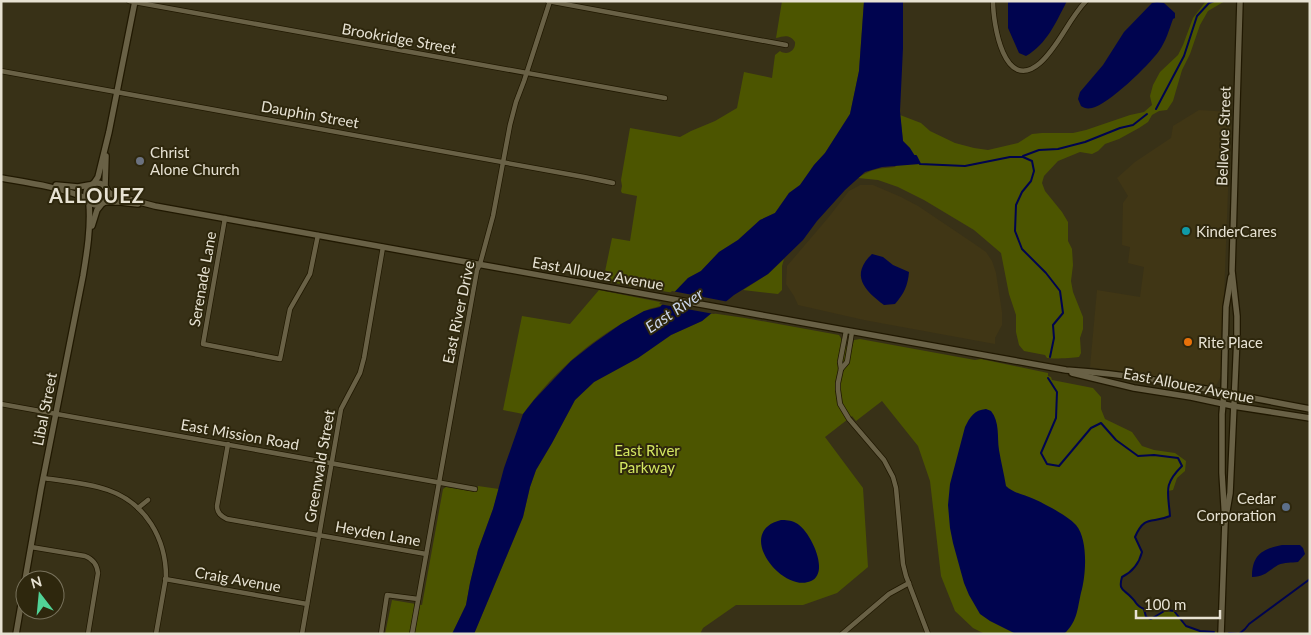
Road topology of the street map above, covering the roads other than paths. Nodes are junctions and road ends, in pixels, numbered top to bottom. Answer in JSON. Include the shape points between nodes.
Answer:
{"nodes":[{"id":1,"x":549,"y":1,"type":"edge"},
{"id":2,"x":992,"y":1,"type":"edge"},
{"id":3,"x":1086,"y":1,"type":"edge"},
{"id":4,"x":1240,"y":1,"type":"edge"},
{"id":5,"x":133,"y":2,"type":"edge"},
{"id":6,"x":786,"y":45,"type":"dead end"},
{"id":7,"x":1,"y":71,"type":"edge"},
{"id":8,"x":527,"y":73,"type":"junction"},
{"id":9,"x":116,"y":92,"type":"junction"},
{"id":10,"x":666,"y":98,"type":"dead end"},
{"id":11,"x":109,"y":132,"type":"junction"},
{"id":12,"x":503,"y":162,"type":"junction"},
{"id":13,"x":1,"y":178,"type":"edge"},
{"id":14,"x":614,"y":183,"type":"dead end"},
{"id":15,"x":92,"y":184,"type":"junction"},
{"id":16,"x":42,"y":185,"type":"junction"},
{"id":17,"x":106,"y":189,"type":"junction"},
{"id":18,"x":88,"y":200,"type":"junction"},
{"id":19,"x":103,"y":203,"type":"junction"},
{"id":20,"x":155,"y":206,"type":"junction"},
{"id":21,"x":225,"y":218,"type":"junction"},
{"id":22,"x":318,"y":235,"type":"junction"},
{"id":23,"x":88,"y":243,"type":"junction"},
{"id":24,"x":383,"y":247,"type":"junction"},
{"id":25,"x":480,"y":264,"type":"junction"},
{"id":26,"x":1232,"y":271,"type":"junction"},
{"id":27,"x":849,"y":332,"type":"junction"},
{"id":28,"x":1066,"y":370,"type":"junction"},
{"id":29,"x":1224,"y":392,"type":"junction"},
{"id":30,"x":1234,"y":395,"type":"junction"},
{"id":31,"x":1,"y":404,"type":"edge"},
{"id":32,"x":1223,"y":404,"type":"junction"},
{"id":33,"x":1233,"y":406,"type":"junction"},
{"id":34,"x":1310,"y":410,"type":"edge"},
{"id":35,"x":56,"y":414,"type":"junction"},
{"id":36,"x":1310,"y":418,"type":"edge"},
{"id":37,"x":228,"y":444,"type":"junction"},
{"id":38,"x":332,"y":463,"type":"junction"},
{"id":39,"x":43,"y":478,"type":"junction"},
{"id":40,"x":439,"y":482,"type":"junction"},
{"id":41,"x":475,"y":489,"type":"dead end"},
{"id":42,"x":148,"y":500,"type":"dead end"},
{"id":43,"x":138,"y":508,"type":"junction"},
{"id":44,"x":1225,"y":522,"type":"junction"},
{"id":45,"x":319,"y":535,"type":"junction"},
{"id":46,"x":31,"y":547,"type":"junction"},
{"id":47,"x":426,"y":554,"type":"junction"},
{"id":48,"x":27,"y":570,"type":"edge"},
{"id":49,"x":166,"y":579,"type":"junction"},
{"id":50,"x":909,"y":583,"type":"junction"},
{"id":51,"x":418,"y":600,"type":"junction"},
{"id":52,"x":307,"y":604,"type":"junction"},
{"id":53,"x":18,"y":620,"type":"edge"},
{"id":54,"x":16,"y":634,"type":"edge"},
{"id":55,"x":88,"y":634,"type":"edge"},
{"id":56,"x":156,"y":634,"type":"edge"},
{"id":57,"x":302,"y":634,"type":"edge"},
{"id":58,"x":381,"y":634,"type":"edge"},
{"id":59,"x":412,"y":634,"type":"edge"},
{"id":60,"x":842,"y":634,"type":"edge"},
{"id":61,"x":928,"y":634,"type":"edge"},
{"id":62,"x":1221,"y":634,"type":"edge"}],
"edges":[{"from":1,"to":6,"type":"street"},
{"from":1,"to":8,"type":"street","name":"East River Drive"},
{"from":2,"to":3,"type":"street","via":[[1004,56],[1015,68],[1024,70],[1032,68],[1052,49]]},
{"from":4,"to":26,"type":"street","name":"Bellevue Street"},
{"from":5,"to":8,"type":"street","name":"Brookridge Street"},
{"from":5,"to":9,"type":"street"},
{"from":7,"to":9,"type":"street","name":"Dauphin Street"},
{"from":8,"to":10,"type":"street","name":"Brookridge Street"},
{"from":8,"to":12,"type":"street","name":"East River Drive","via":[[516,102]]},
{"from":9,"to":11,"type":"street"},
{"from":9,"to":12,"type":"street","name":"Dauphin Street"},
{"from":11,"to":15,"type":"street","via":[[98,177]]},
{"from":11,"to":17,"type":"street"},
{"from":12,"to":14,"type":"street","name":"Dauphin Street"},
{"from":12,"to":25,"type":"street","name":"East River Drive"},
{"from":13,"to":16,"type":"street"},
{"from":15,"to":16,"type":"street","via":[[78,187]]},
{"from":15,"to":17,"type":"street","via":[[102,184]]},
{"from":15,"to":18,"type":"street","via":[[86,191]]},
{"from":16,"to":18,"type":"street"},
{"from":17,"to":19,"type":"street","via":[[108,197]]},
{"from":17,"to":20,"type":"street","name":"East Allouez Avenue","via":[[113,195]]},
{"from":18,"to":19,"type":"street","via":[[95,206]]},
{"from":18,"to":23,"type":"street","name":"Libal Street"},
{"from":19,"to":20,"type":"street","name":"East Allouez Avenue"},
{"from":19,"to":23,"type":"street","name":"Libal Street","via":[[96,212]]},
{"from":20,"to":21,"type":"street","name":"East Allouez Avenue"},
{"from":21,"to":22,"type":"street","name":"East Allouez Avenue"},
{"from":21,"to":22,"type":"street","name":"Serenade Lane","via":[[203,344],[280,358],[292,304],[310,274]]},
{"from":22,"to":24,"type":"street","name":"East Allouez Avenue"},
{"from":23,"to":35,"type":"street","name":"Libal Street"},
{"from":24,"to":25,"type":"street","name":"East Allouez Avenue"},
{"from":24,"to":38,"type":"street","name":"Greenwald Street","via":[[364,358],[360,373],[341,409]]},
{"from":25,"to":27,"type":"street","name":"East Allouez Avenue"},
{"from":25,"to":40,"type":"street","name":"East River Drive"},
{"from":26,"to":29,"type":"street","name":"Bellevue Street","via":[[1226,307]]},
{"from":26,"to":30,"type":"street","name":"Bellevue Street","via":[[1237,316]]},
{"from":27,"to":28,"type":"street","name":"East Allouez Avenue"},
{"from":27,"to":50,"type":"street","via":[[847,362],[841,369],[839,398],[849,420],[884,460],[894,482],[902,559]]},
{"from":28,"to":29,"type":"street","name":"East Allouez Avenue"},
{"from":28,"to":32,"type":"street","name":"East Allouez Avenue","via":[[1134,388]]},
{"from":29,"to":30,"type":"street","name":"East Allouez Avenue"},
{"from":29,"to":32,"type":"street","name":"Bellevue Street"},
{"from":30,"to":33,"type":"street","name":"Bellevue Street"},
{"from":30,"to":34,"type":"street","name":"East Allouez Avenue"},
{"from":31,"to":35,"type":"street","name":"East Mission Road"},
{"from":32,"to":33,"type":"street","name":"East Allouez Avenue"},
{"from":32,"to":44,"type":"street","name":"Bellevue Street"},
{"from":33,"to":36,"type":"street","name":"East Allouez Avenue"},
{"from":33,"to":44,"type":"street","name":"Bellevue Street","via":[[1230,493]]},
{"from":35,"to":37,"type":"street","name":"East Mission Road"},
{"from":35,"to":39,"type":"street","name":"Libal Street"},
{"from":37,"to":38,"type":"street","name":"East Mission Road"},
{"from":37,"to":45,"type":"street","name":"Heyden Lane","via":[[217,506],[221,516]]},
{"from":38,"to":40,"type":"street","name":"East Mission Road"},
{"from":38,"to":45,"type":"street","name":"Greenwald Street"},
{"from":39,"to":43,"type":"street","via":[[108,490]]},
{"from":39,"to":46,"type":"street","name":"Libal Street"},
{"from":40,"to":41,"type":"street","name":"East Mission Road"},
{"from":40,"to":47,"type":"street","name":"East River Drive"},
{"from":42,"to":43,"type":"street"},
{"from":43,"to":49,"type":"street","via":[[158,537],[165,560]]},
{"from":44,"to":62,"type":"street","name":"Bellevue Street"},
{"from":45,"to":47,"type":"street","name":"Heyden Lane"},
{"from":45,"to":52,"type":"street","name":"Greenwald Street"},
{"from":46,"to":48,"type":"street","name":"Libal Street"},
{"from":46,"to":55,"type":"street","via":[[85,556],[97,566]]},
{"from":47,"to":51,"type":"street","name":"East River Drive"},
{"from":49,"to":52,"type":"street","name":"Craig Avenue"},
{"from":49,"to":56,"type":"street"},
{"from":50,"to":60,"type":"street","via":[[889,594]]},
{"from":50,"to":61,"type":"street"},
{"from":51,"to":58,"type":"street","via":[[388,595]]},
{"from":51,"to":59,"type":"street","name":"East River Drive"},
{"from":52,"to":57,"type":"street","name":"Greenwald Street"},
{"from":53,"to":54,"type":"street","name":"Libal Street"}]}
